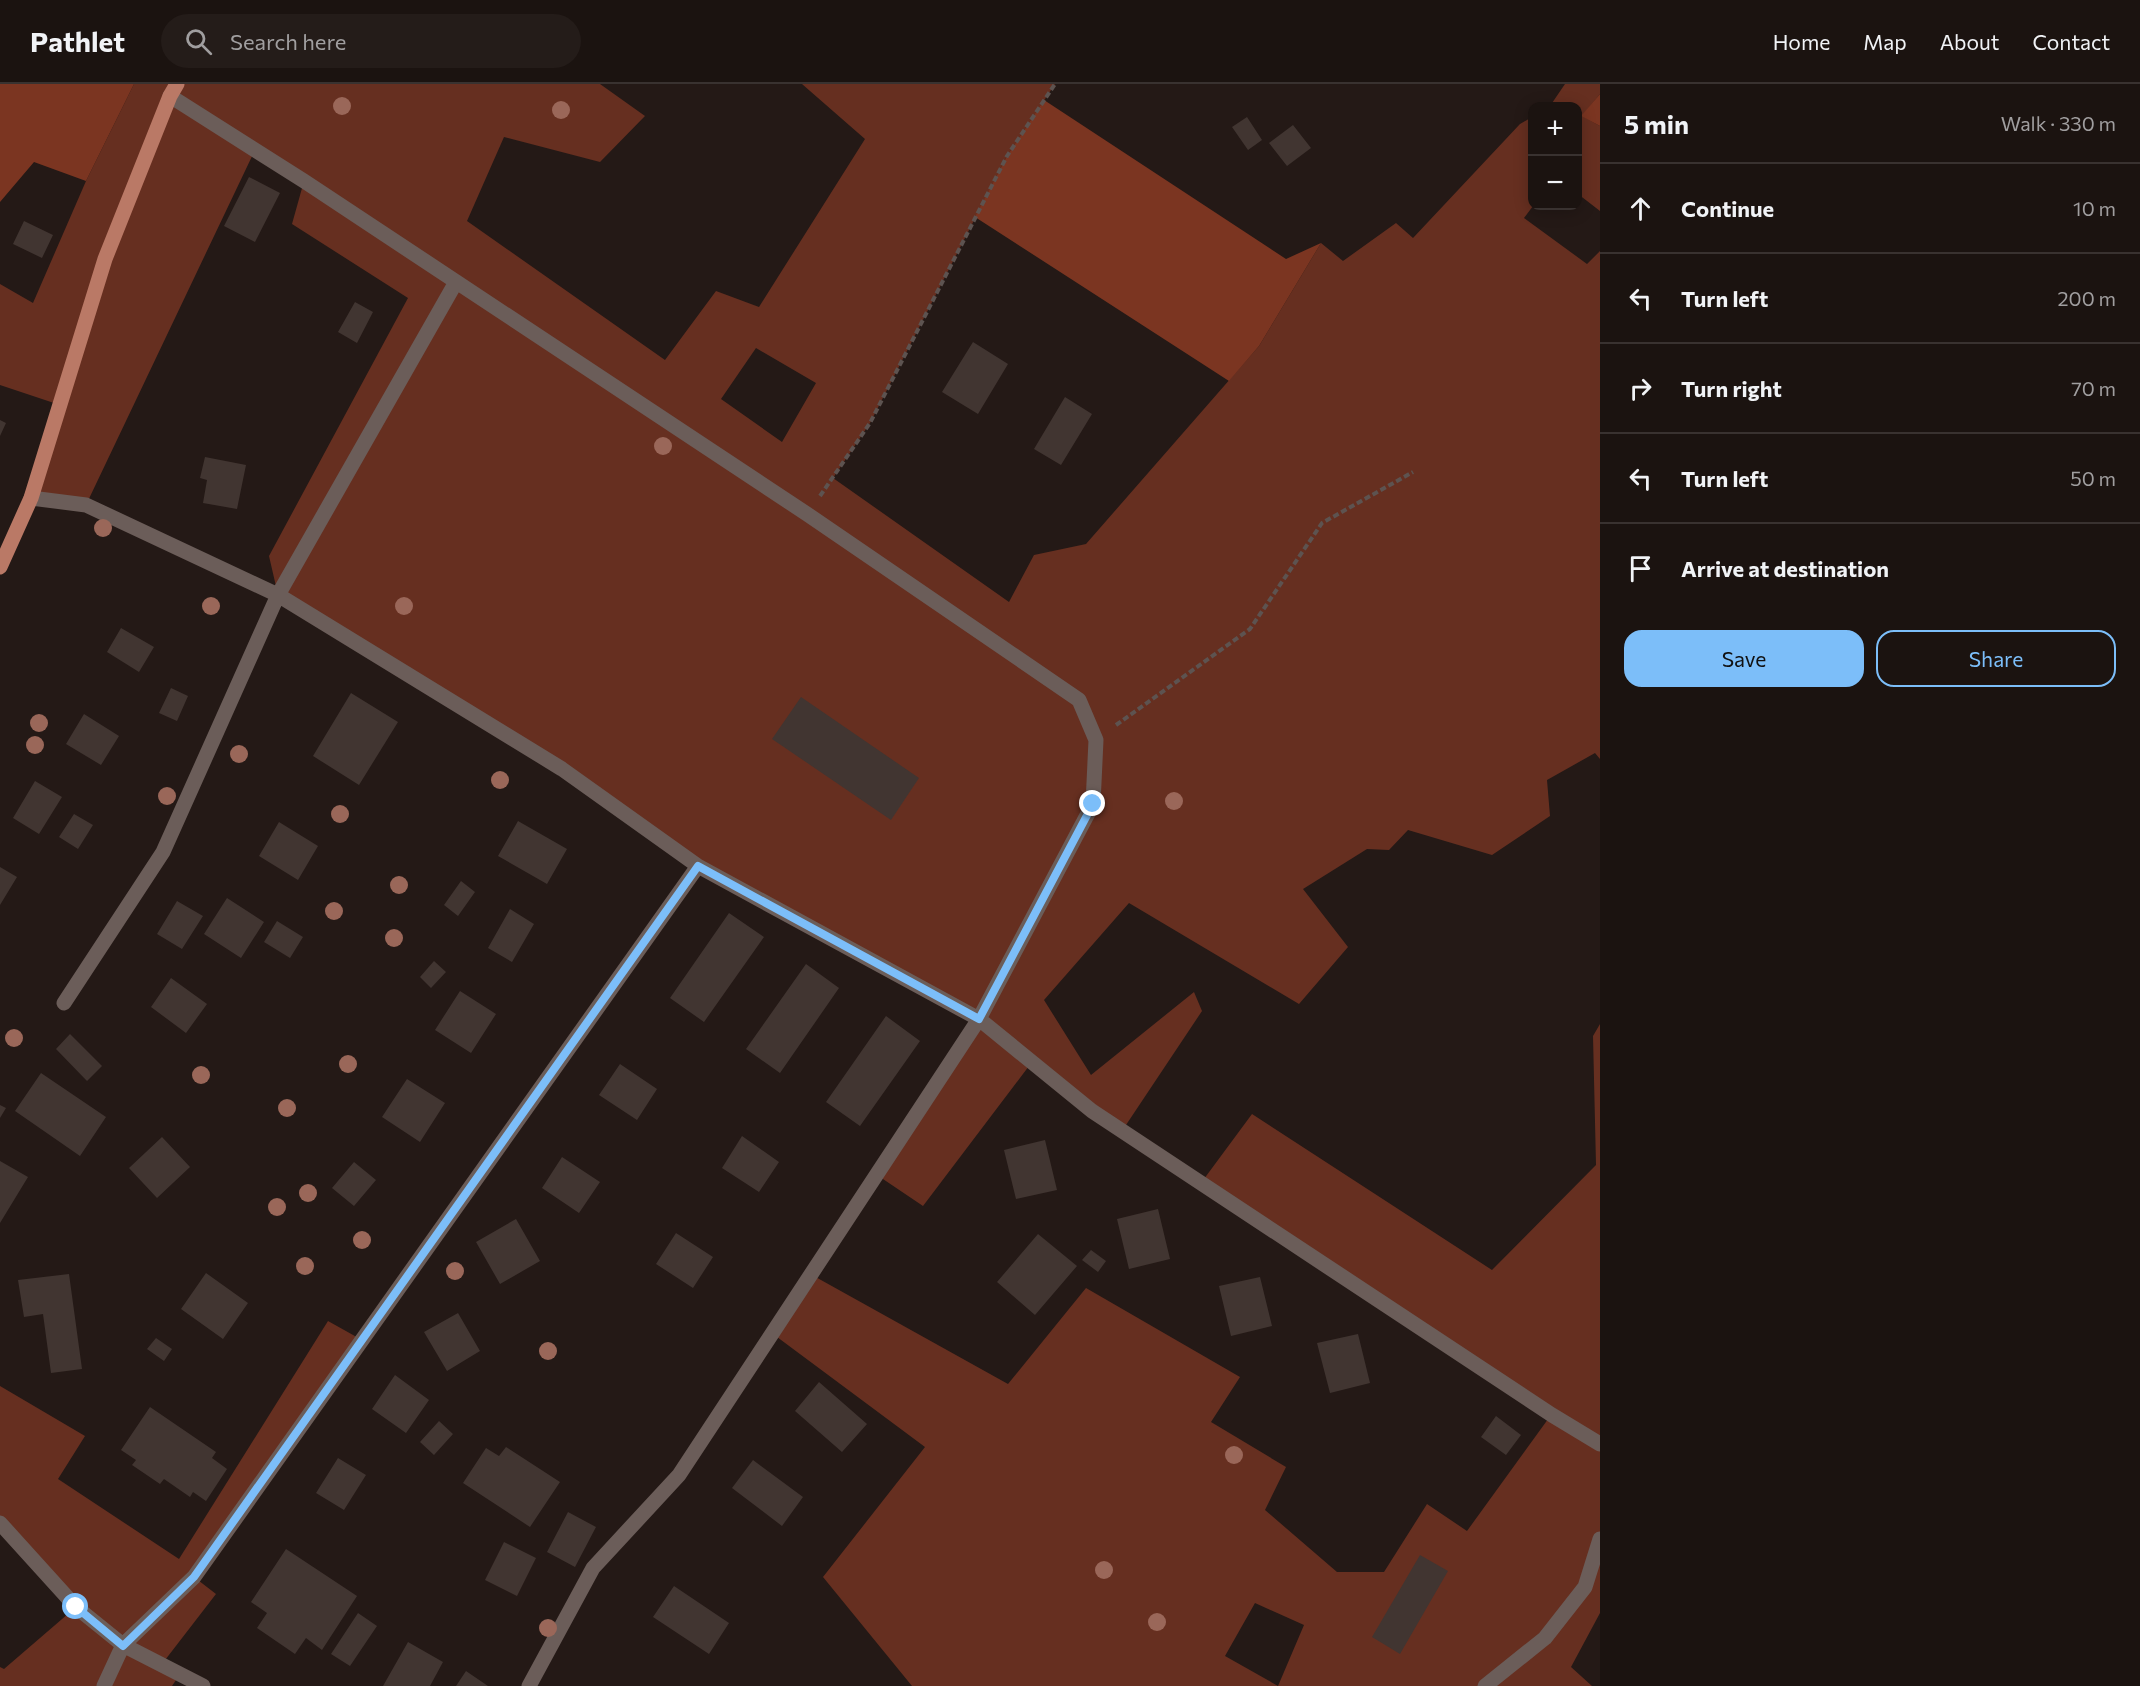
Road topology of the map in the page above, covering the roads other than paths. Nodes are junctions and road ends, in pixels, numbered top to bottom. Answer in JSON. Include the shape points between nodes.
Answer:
{"nodes":[{"id":1,"x":174,"y":90,"type":"edge"},
{"id":2,"x":456,"y":282,"type":"junction"},
{"id":3,"x":31,"y":498,"type":"junction"},
{"id":4,"x":0,"y":567,"type":"edge"},
{"id":5,"x":278,"y":595,"type":"junction"},
{"id":6,"x":698,"y":866,"type":"junction"},
{"id":7,"x":64,"y":1003,"type":"dead end"},
{"id":8,"x":979,"y":1019,"type":"junction"},
{"id":9,"x":1600,"y":1444,"type":"edge"},
{"id":10,"x":0,"y":1523,"type":"edge"},
{"id":11,"x":1600,"y":1539,"type":"edge"},
{"id":12,"x":123,"y":1646,"type":"junction"},
{"id":13,"x":104,"y":1686,"type":"edge"},
{"id":14,"x":203,"y":1686,"type":"edge"},
{"id":15,"x":529,"y":1686,"type":"edge"},
{"id":16,"x":1485,"y":1686,"type":"edge"}],
"edges":[{"from":1,"to":2,"type":"street"},
{"from":1,"to":3,"type":"main road","via":[[105,259]]},
{"from":2,"to":5,"type":"street"},
{"from":2,"to":8,"type":"street","via":[[1079,700],[1096,740],[1093,804]]},
{"from":3,"to":4,"type":"main road"},
{"from":3,"to":5,"type":"street","via":[[86,505]]},
{"from":5,"to":6,"type":"street","via":[[562,769]]},
{"from":5,"to":7,"type":"street","via":[[163,852]]},
{"from":6,"to":8,"type":"street"},
{"from":6,"to":12,"type":"street","via":[[194,1577]]},
{"from":8,"to":9,"type":"street","via":[[1092,1111]]},
{"from":8,"to":15,"type":"street","via":[[679,1475],[592,1568]]},
{"from":10,"to":12,"type":"street","via":[[76,1607]]},
{"from":11,"to":16,"type":"street","via":[[1586,1587],[1545,1638]]},
{"from":12,"to":13,"type":"street"},
{"from":12,"to":14,"type":"street"}]}
